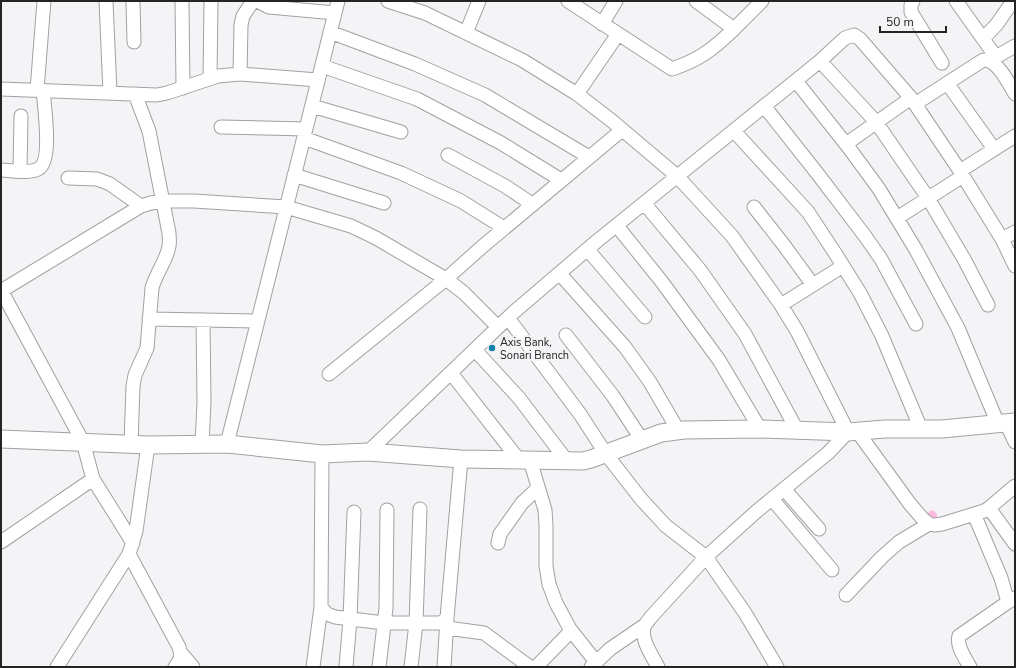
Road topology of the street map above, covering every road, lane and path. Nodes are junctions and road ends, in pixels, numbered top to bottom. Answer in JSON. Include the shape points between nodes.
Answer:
{"nodes":[{"id":1,"x":44,"y":1,"type":"edge"},
{"id":2,"x":106,"y":1,"type":"edge"},
{"id":3,"x":133,"y":1,"type":"edge"},
{"id":4,"x":182,"y":1,"type":"edge"},
{"id":5,"x":211,"y":1,"type":"edge"},
{"id":6,"x":253,"y":1,"type":"edge"},
{"id":7,"x":258,"y":1,"type":"edge"},
{"id":8,"x":388,"y":1,"type":"edge"},
{"id":9,"x":479,"y":1,"type":"edge"},
{"id":10,"x":568,"y":1,"type":"edge"},
{"id":11,"x":616,"y":1,"type":"edge"},
{"id":12,"x":696,"y":1,"type":"edge"},
{"id":13,"x":762,"y":1,"type":"edge"},
{"id":14,"x":913,"y":1,"type":"edge"},
{"id":15,"x":956,"y":1,"type":"edge"},
{"id":16,"x":1013,"y":1,"type":"edge"},
{"id":17,"x":337,"y":7,"type":"edge"},
{"id":18,"x":602,"y":24,"type":"junction"},
{"id":19,"x":734,"y":29,"type":"junction"},
{"id":20,"x":330,"y":32,"type":"junction"},
{"id":21,"x":466,"y":33,"type":"junction"},
{"id":22,"x":618,"y":34,"type":"junction"},
{"id":23,"x":983,"y":39,"type":"junction"},
{"id":24,"x":134,"y":42,"type":"dead end"},
{"id":25,"x":1015,"y":46,"type":"edge"},
{"id":26,"x":993,"y":59,"type":"junction"},
{"id":27,"x":820,"y":61,"type":"junction"},
{"id":28,"x":942,"y":63,"type":"dead end"},
{"id":29,"x":322,"y":66,"type":"junction"},
{"id":30,"x":240,"y":74,"type":"junction"},
{"id":31,"x":210,"y":79,"type":"junction"},
{"id":32,"x":318,"y":80,"type":"junction"},
{"id":33,"x":796,"y":81,"type":"junction"},
{"id":34,"x":947,"y":83,"type":"junction"},
{"id":35,"x":183,"y":88,"type":"junction"},
{"id":36,"x":1,"y":89,"type":"edge"},
{"id":37,"x":40,"y":90,"type":"junction"},
{"id":38,"x":110,"y":93,"type":"junction"},
{"id":39,"x":135,"y":94,"type":"junction"},
{"id":40,"x":577,"y":94,"type":"junction"},
{"id":41,"x":1015,"y":94,"type":"edge"},
{"id":42,"x":913,"y":101,"type":"junction"},
{"id":43,"x":312,"y":106,"type":"junction"},
{"id":44,"x":764,"y":106,"type":"junction"},
{"id":45,"x":21,"y":116,"type":"dead end"},
{"id":46,"x":876,"y":122,"type":"junction"},
{"id":47,"x":221,"y":127,"type":"dead end"},
{"id":48,"x":622,"y":130,"type":"junction"},
{"id":49,"x":734,"y":130,"type":"junction"},
{"id":50,"x":401,"y":132,"type":"dead end"},
{"id":51,"x":305,"y":133,"type":"junction"},
{"id":52,"x":1015,"y":136,"type":"edge"},
{"id":53,"x":846,"y":144,"type":"junction"},
{"id":54,"x":994,"y":149,"type":"junction"},
{"id":55,"x":448,"y":155,"type":"dead end"},
{"id":56,"x":589,"y":157,"type":"junction"},
{"id":57,"x":1,"y":170,"type":"edge"},
{"id":58,"x":20,"y":171,"type":"junction"},
{"id":59,"x":962,"y":174,"type":"junction"},
{"id":60,"x":294,"y":176,"type":"junction"},
{"id":61,"x":677,"y":176,"type":"junction"},
{"id":62,"x":68,"y":178,"type":"dead end"},
{"id":63,"x":561,"y":180,"type":"junction"},
{"id":64,"x":928,"y":198,"type":"junction"},
{"id":65,"x":163,"y":201,"type":"junction"},
{"id":66,"x":384,"y":203,"type":"dead end"},
{"id":67,"x":644,"y":203,"type":"junction"},
{"id":68,"x":532,"y":204,"type":"junction"},
{"id":69,"x":141,"y":206,"type":"junction"},
{"id":70,"x":286,"y":207,"type":"junction"},
{"id":71,"x":754,"y":207,"type":"dead end"},
{"id":72,"x":897,"y":218,"type":"junction"},
{"id":73,"x":617,"y":226,"type":"junction"},
{"id":74,"x":504,"y":228,"type":"junction"},
{"id":75,"x":1015,"y":232,"type":"edge"},
{"id":76,"x":1002,"y":239,"type":"junction"},
{"id":77,"x":588,"y":250,"type":"junction"},
{"id":78,"x":843,"y":266,"type":"junction"},
{"id":79,"x":1015,"y":266,"type":"edge"},
{"id":80,"x":560,"y":274,"type":"junction"},
{"id":81,"x":446,"y":279,"type":"junction"},
{"id":82,"x":813,"y":285,"type":"junction"},
{"id":83,"x":1,"y":291,"type":"edge"},
{"id":84,"x":781,"y":305,"type":"junction"},
{"id":85,"x":988,"y":305,"type":"dead end"},
{"id":86,"x":645,"y":317,"type":"dead end"},
{"id":87,"x":508,"y":318,"type":"junction"},
{"id":88,"x":149,"y":319,"type":"junction"},
{"id":89,"x":203,"y":320,"type":"junction"},
{"id":90,"x":258,"y":321,"type":"junction"},
{"id":91,"x":916,"y":324,"type":"dead end"},
{"id":92,"x":498,"y":328,"type":"junction"},
{"id":93,"x":566,"y":335,"type":"dead end"},
{"id":94,"x":475,"y":350,"type":"junction"},
{"id":95,"x":451,"y":373,"type":"junction"},
{"id":96,"x":329,"y":374,"type":"dead end"},
{"id":97,"x":1006,"y":423,"type":"edge"},
{"id":98,"x":760,"y":429,"type":"junction"},
{"id":99,"x":921,"y":429,"type":"junction"},
{"id":100,"x":678,"y":430,"type":"junction"},
{"id":101,"x":797,"y":430,"type":"junction"},
{"id":102,"x":852,"y":432,"type":"junction"},
{"id":103,"x":1,"y":438,"type":"edge"},
{"id":104,"x":642,"y":440,"type":"junction"},
{"id":105,"x":83,"y":442,"type":"junction"},
{"id":106,"x":1015,"y":442,"type":"edge"},
{"id":107,"x":130,"y":444,"type":"junction"},
{"id":108,"x":202,"y":444,"type":"junction"},
{"id":109,"x":227,"y":444,"type":"junction"},
{"id":110,"x":148,"y":445,"type":"junction"},
{"id":111,"x":368,"y":452,"type":"junction"},
{"id":112,"x":322,"y":454,"type":"junction"},
{"id":113,"x":606,"y":454,"type":"junction"},
{"id":114,"x":461,"y":458,"type":"junction"},
{"id":115,"x":524,"y":460,"type":"junction"},
{"id":116,"x":567,"y":461,"type":"junction"},
{"id":117,"x":93,"y":479,"type":"junction"},
{"id":118,"x":1015,"y":486,"type":"edge"},
{"id":119,"x":538,"y":488,"type":"junction"},
{"id":120,"x":784,"y":489,"type":"junction"},
{"id":121,"x":772,"y":499,"type":"junction"},
{"id":122,"x":989,"y":508,"type":"junction"},
{"id":123,"x":420,"y":509,"type":"dead end"},
{"id":124,"x":387,"y":510,"type":"dead end"},
{"id":125,"x":354,"y":512,"type":"dead end"},
{"id":126,"x":974,"y":514,"type":"junction"},
{"id":127,"x":929,"y":524,"type":"junction"},
{"id":128,"x":819,"y":529,"type":"dead end"},
{"id":129,"x":1,"y":542,"type":"edge"},
{"id":130,"x":498,"y":543,"type":"dead end"},
{"id":131,"x":1015,"y":544,"type":"edge"},
{"id":132,"x":131,"y":549,"type":"junction"},
{"id":133,"x":706,"y":557,"type":"junction"},
{"id":134,"x":832,"y":570,"type":"dead end"},
{"id":135,"x":846,"y":595,"type":"dead end"},
{"id":136,"x":1012,"y":600,"type":"edge"},
{"id":137,"x":321,"y":608,"type":"junction"},
{"id":138,"x":350,"y":618,"type":"junction"},
{"id":139,"x":384,"y":623,"type":"junction"},
{"id":140,"x":416,"y":623,"type":"junction"},
{"id":141,"x":447,"y":623,"type":"junction"},
{"id":142,"x":645,"y":625,"type":"junction"},
{"id":143,"x":571,"y":631,"type":"junction"},
{"id":144,"x":181,"y":653,"type":"junction"},
{"id":145,"x":593,"y":665,"type":"edge"},
{"id":146,"x":57,"y":667,"type":"edge"},
{"id":147,"x":175,"y":667,"type":"edge"},
{"id":148,"x":192,"y":667,"type":"edge"},
{"id":149,"x":313,"y":667,"type":"edge"},
{"id":150,"x":346,"y":667,"type":"edge"},
{"id":151,"x":379,"y":667,"type":"edge"},
{"id":152,"x":411,"y":667,"type":"edge"},
{"id":153,"x":444,"y":667,"type":"edge"},
{"id":154,"x":530,"y":667,"type":"edge"},
{"id":155,"x":536,"y":667,"type":"edge"},
{"id":156,"x":658,"y":667,"type":"edge"},
{"id":157,"x":777,"y":667,"type":"edge"},
{"id":158,"x":970,"y":667,"type":"edge"}],
"edges":[{"from":1,"to":37,"type":"street"},
{"from":2,"to":38,"type":"street"},
{"from":3,"to":24,"type":"street"},
{"from":4,"to":35,"type":"street"},
{"from":5,"to":31,"type":"street"},
{"from":6,"to":30,"type":"street","via":[[243,16],[241,25]]},
{"from":7,"to":17,"type":"street","via":[[268,7]]},
{"from":8,"to":21,"type":"street","via":[[425,13]]},
{"from":9,"to":21,"type":"street"},
{"from":10,"to":18,"type":"street"},
{"from":11,"to":18,"type":"street"},
{"from":12,"to":19,"type":"street"},
{"from":13,"to":19,"type":"street"},
{"from":14,"to":28,"type":"street","via":[[910,5],[911,12]]},
{"from":15,"to":23,"type":"street"},
{"from":16,"to":23,"type":"street"},
{"from":17,"to":20,"type":"street"},
{"from":18,"to":22,"type":"street"},
{"from":19,"to":22,"type":"street","via":[[702,56],[672,69]]},
{"from":20,"to":29,"type":"street"},
{"from":20,"to":56,"type":"street","via":[[415,64],[485,95]]},
{"from":21,"to":40,"type":"street","via":[[522,60]]},
{"from":22,"to":40,"type":"street"},
{"from":23,"to":26,"type":"street"},
{"from":25,"to":26,"type":"street"},
{"from":26,"to":34,"type":"street","via":[[980,62]]},
{"from":26,"to":41,"type":"street"},
{"from":27,"to":33,"type":"street"},
{"from":27,"to":42,"type":"street","via":[[845,38],[854,35]]},
{"from":27,"to":46,"type":"street"},
{"from":29,"to":32,"type":"street"},
{"from":29,"to":63,"type":"street","via":[[417,99],[501,143]]},
{"from":30,"to":31,"type":"street"},
{"from":30,"to":32,"type":"street"},
{"from":31,"to":35,"type":"street"},
{"from":32,"to":43,"type":"street"},
{"from":33,"to":44,"type":"street"},
{"from":33,"to":53,"type":"street"},
{"from":34,"to":42,"type":"street"},
{"from":34,"to":54,"type":"street"},
{"from":35,"to":39,"type":"street","via":[[157,95]]},
{"from":36,"to":37,"type":"street"},
{"from":37,"to":38,"type":"street"},
{"from":37,"to":58,"type":"street","via":[[47,136],[44,161],[38,170]]},
{"from":38,"to":39,"type":"street"},
{"from":39,"to":65,"type":"street","via":[[149,131]]},
{"from":40,"to":48,"type":"street"},
{"from":42,"to":46,"type":"street"},
{"from":42,"to":59,"type":"street"},
{"from":43,"to":50,"type":"street"},
{"from":43,"to":51,"type":"street"},
{"from":44,"to":49,"type":"street"},
{"from":44,"to":91,"type":"street","via":[[865,236],[881,259]]},
{"from":45,"to":58,"type":"street"},
{"from":46,"to":53,"type":"street"},
{"from":46,"to":64,"type":"street"},
{"from":47,"to":51,"type":"street"},
{"from":48,"to":56,"type":"street"},
{"from":48,"to":61,"type":"street"},
{"from":49,"to":61,"type":"street"},
{"from":49,"to":78,"type":"street","via":[[808,212]]},
{"from":51,"to":60,"type":"street"},
{"from":51,"to":74,"type":"street","via":[[460,201]]},
{"from":52,"to":54,"type":"street"},
{"from":53,"to":72,"type":"street"},
{"from":54,"to":59,"type":"street"},
{"from":55,"to":68,"type":"street"},
{"from":56,"to":63,"type":"street"},
{"from":57,"to":58,"type":"street"},
{"from":59,"to":64,"type":"street"},
{"from":59,"to":76,"type":"street"},
{"from":60,"to":66,"type":"street"},
{"from":60,"to":70,"type":"street"},
{"from":61,"to":67,"type":"street"},
{"from":61,"to":84,"type":"street","via":[[732,236]]},
{"from":62,"to":69,"type":"street","via":[[97,179],[110,184]]},
{"from":63,"to":68,"type":"street"},
{"from":64,"to":72,"type":"street"},
{"from":64,"to":85,"type":"street"},
{"from":65,"to":69,"type":"street"},
{"from":65,"to":70,"type":"street"},
{"from":65,"to":88,"type":"street","via":[[169,244],[152,288]]},
{"from":67,"to":73,"type":"street"},
{"from":67,"to":101,"type":"street","via":[[700,270],[745,334]]},
{"from":68,"to":74,"type":"street"},
{"from":69,"to":83,"type":"street"},
{"from":70,"to":81,"type":"street","via":[[351,226]]},
{"from":70,"to":90,"type":"street"},
{"from":71,"to":82,"type":"street"},
{"from":72,"to":97,"type":"street","via":[[958,328]]},
{"from":73,"to":77,"type":"street"},
{"from":73,"to":98,"type":"street","via":[[719,360]]},
{"from":74,"to":81,"type":"street"},
{"from":75,"to":76,"type":"street"},
{"from":76,"to":79,"type":"street"},
{"from":77,"to":80,"type":"street"},
{"from":77,"to":86,"type":"street"},
{"from":78,"to":82,"type":"street"},
{"from":78,"to":99,"type":"street","via":[[882,336]]},
{"from":80,"to":87,"type":"street"},
{"from":80,"to":100,"type":"street","via":[[625,346]]},
{"from":81,"to":92,"type":"street","via":[[464,293]]},
{"from":81,"to":96,"type":"street"},
{"from":82,"to":84,"type":"street"},
{"from":83,"to":105,"type":"street"},
{"from":84,"to":102,"type":"street"},
{"from":87,"to":92,"type":"street"},
{"from":87,"to":113,"type":"street","via":[[580,414]]},
{"from":88,"to":89,"type":"street"},
{"from":88,"to":107,"type":"street","via":[[147,348],[133,386]]},
{"from":89,"to":90,"type":"street"},
{"from":89,"to":108,"type":"street"},
{"from":90,"to":109,"type":"street"},
{"from":92,"to":94,"type":"street"},
{"from":93,"to":104,"type":"street","via":[[613,396]]},
{"from":94,"to":95,"type":"street"},
{"from":94,"to":116,"type":"street","via":[[519,398]]},
{"from":95,"to":111,"type":"street"},
{"from":95,"to":115,"type":"street"},
{"from":97,"to":99,"type":"main road"},
{"from":97,"to":106,"type":"street"},
{"from":98,"to":100,"type":"main road"},
{"from":98,"to":101,"type":"main road"},
{"from":99,"to":102,"type":"main road"},
{"from":100,"to":104,"type":"main road"},
{"from":101,"to":102,"type":"main road"},
{"from":102,"to":120,"type":"street"},
{"from":102,"to":127,"type":"street"},
{"from":103,"to":105,"type":"main road"},
{"from":104,"to":113,"type":"main road"},
{"from":105,"to":107,"type":"main road"},
{"from":105,"to":117,"type":"street"},
{"from":107,"to":110,"type":"main road"},
{"from":108,"to":109,"type":"main road"},
{"from":108,"to":110,"type":"main road"},
{"from":109,"to":112,"type":"main road"},
{"from":110,"to":132,"type":"street","via":[[136,531]]},
{"from":111,"to":112,"type":"main road"},
{"from":111,"to":114,"type":"main road"},
{"from":112,"to":137,"type":"street"},
{"from":113,"to":116,"type":"main road","via":[[583,461]]},
{"from":113,"to":133,"type":"street","via":[[666,526]]},
{"from":114,"to":115,"type":"main road"},
{"from":114,"to":141,"type":"street"},
{"from":115,"to":116,"type":"main road"},
{"from":115,"to":119,"type":"street"},
{"from":117,"to":129,"type":"street"},
{"from":117,"to":132,"type":"street"},
{"from":118,"to":122,"type":"street"},
{"from":119,"to":130,"type":"street","via":[[522,503],[500,534]]},
{"from":119,"to":143,"type":"street","via":[[546,525],[546,566],[549,584]]},
{"from":120,"to":121,"type":"street"},
{"from":120,"to":128,"type":"street"},
{"from":121,"to":133,"type":"street"},
{"from":121,"to":134,"type":"street"},
{"from":122,"to":126,"type":"street"},
{"from":122,"to":131,"type":"street"},
{"from":123,"to":140,"type":"street"},
{"from":124,"to":139,"type":"street"},
{"from":125,"to":138,"type":"street"},
{"from":126,"to":127,"type":"street","via":[[942,524]]},
{"from":126,"to":136,"type":"street"},
{"from":127,"to":135,"type":"street","via":[[899,542]]},
{"from":132,"to":144,"type":"street"},
{"from":132,"to":146,"type":"street"},
{"from":133,"to":142,"type":"street"},
{"from":133,"to":157,"type":"street"},
{"from":136,"to":158,"type":"street","via":[[959,636],[960,649]]},
{"from":137,"to":138,"type":"street","via":[[335,617]]},
{"from":137,"to":149,"type":"street"},
{"from":138,"to":139,"type":"street"},
{"from":138,"to":150,"type":"street"},
{"from":139,"to":140,"type":"street"},
{"from":139,"to":151,"type":"street"},
{"from":140,"to":141,"type":"street"},
{"from":140,"to":152,"type":"street"},
{"from":141,"to":153,"type":"street"},
{"from":141,"to":154,"type":"street","via":[[484,633]]},
{"from":142,"to":145,"type":"street","via":[[610,649]]},
{"from":142,"to":156,"type":"street","via":[[645,640]]},
{"from":143,"to":145,"type":"street"},
{"from":143,"to":155,"type":"street"},
{"from":144,"to":147,"type":"street"},
{"from":144,"to":148,"type":"street"}]}
